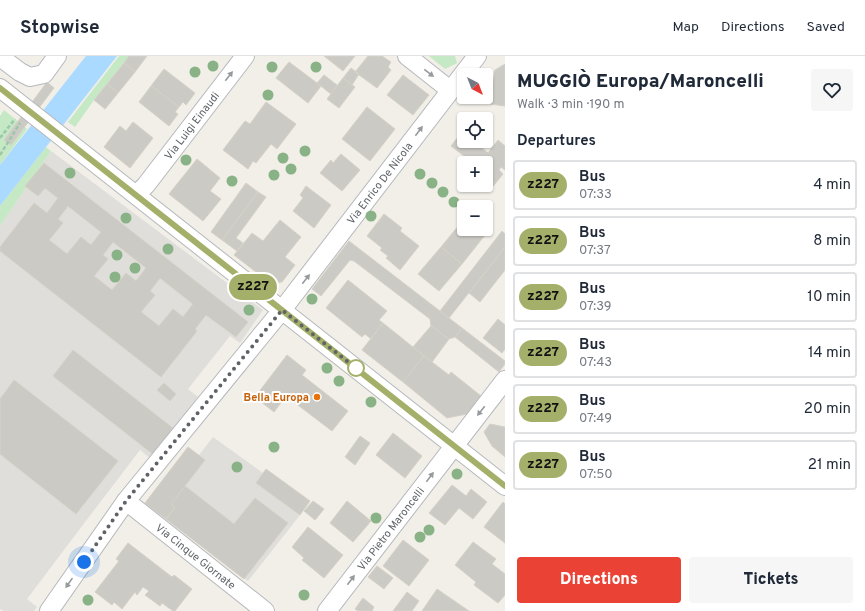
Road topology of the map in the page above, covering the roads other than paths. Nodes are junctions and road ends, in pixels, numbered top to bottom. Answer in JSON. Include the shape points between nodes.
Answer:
{"nodes":[{"id":1,"x":57,"y":56,"type":"edge"},
{"id":2,"x":245,"y":56,"type":"edge"},
{"id":3,"x":407,"y":56,"type":"edge"},
{"id":4,"x":477,"y":56,"type":"edge"},
{"id":5,"x":0,"y":57,"type":"edge"},
{"id":6,"x":0,"y":88,"type":"edge"},
{"id":7,"x":450,"y":90,"type":"junction"},
{"id":8,"x":136,"y":194,"type":"junction"},
{"id":9,"x":282,"y":310,"type":"junction"},
{"id":10,"x":505,"y":380,"type":"edge"},
{"id":11,"x":454,"y":446,"type":"junction"},
{"id":12,"x":505,"y":486,"type":"edge"},
{"id":13,"x":126,"y":501,"type":"junction"},
{"id":14,"x":50,"y":611,"type":"edge"},
{"id":15,"x":265,"y":611,"type":"edge"},
{"id":16,"x":327,"y":611,"type":"edge"}],
"edges":[{"from":1,"to":5,"type":"street","via":[[44,74],[30,77]]},
{"from":8,"to":2,"type":"street","name":"Via Luigi Einaudi","one_way":true,"via":[[146,185]]},
{"from":3,"to":7,"type":"street","one_way":true},
{"from":4,"to":7,"type":"street","name":"Via Enrico De Nicola"},
{"from":6,"to":8,"type":"street"},
{"from":9,"to":7,"type":"street","name":"Via Enrico De Nicola","one_way":true},
{"from":8,"to":9,"type":"street"},
{"from":9,"to":11,"type":"street"},
{"from":9,"to":13,"type":"street","name":"Via Enrico De Nicola"},
{"from":10,"to":11,"type":"street","name":"Via Pietro Maroncelli","one_way":true},
{"from":11,"to":12,"type":"street"},
{"from":16,"to":11,"type":"street","name":"Via Pietro Maroncelli","one_way":true},
{"from":13,"to":14,"type":"street","name":"Via Enrico De Nicola","one_way":true},
{"from":13,"to":15,"type":"street","name":"Via Cinque Giornate"}]}
